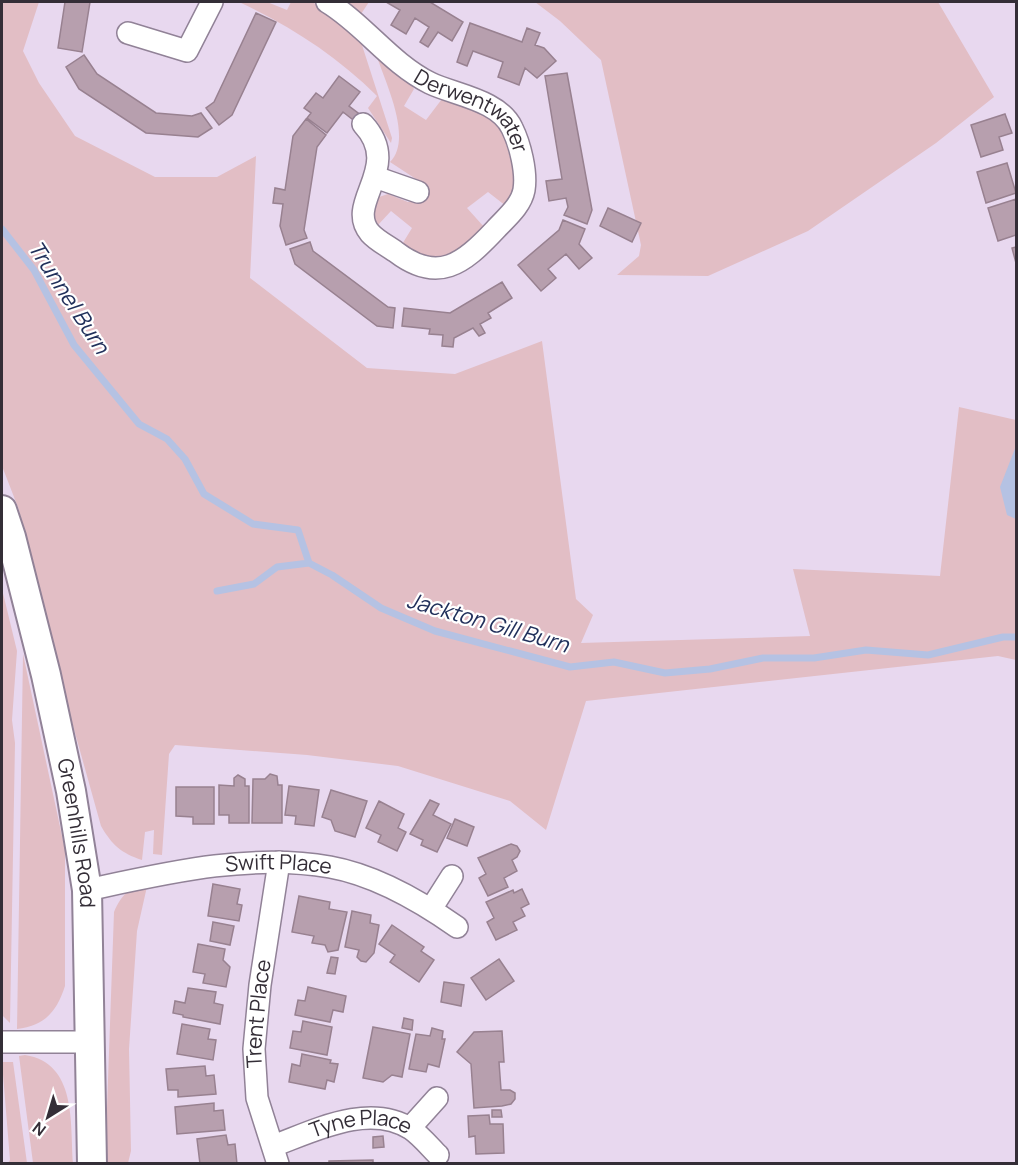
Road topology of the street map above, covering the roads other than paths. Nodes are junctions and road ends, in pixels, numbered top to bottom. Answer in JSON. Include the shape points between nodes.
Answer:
{"nodes":[{"id":1,"x":212,"y":2,"type":"edge"},
{"id":2,"x":327,"y":2,"type":"edge"},
{"id":3,"x":128,"y":33,"type":"dead end"},
{"id":4,"x":363,"y":124,"type":"dead end"},
{"id":5,"x":375,"y":177,"type":"junction"},
{"id":6,"x":418,"y":192,"type":"dead end"},
{"id":7,"x":2,"y":510,"type":"edge"},
{"id":8,"x":279,"y":862,"type":"junction"},
{"id":9,"x":452,"y":876,"type":"dead end"},
{"id":10,"x":87,"y":890,"type":"junction"},
{"id":11,"x":431,"y":909,"type":"junction"},
{"id":12,"x":457,"y":927,"type":"dead end"},
{"id":13,"x":2,"y":1042,"type":"edge"},
{"id":14,"x":91,"y":1042,"type":"junction"},
{"id":15,"x":437,"y":1098,"type":"dead end"},
{"id":16,"x":410,"y":1128,"type":"junction"},
{"id":17,"x":276,"y":1155,"type":"edge"},
{"id":18,"x":438,"y":1155,"type":"dead end"},
{"id":19,"x":92,"y":1164,"type":"edge"}],
"edges":[{"from":1,"to":3,"type":"street","via":[[187,51]]},
{"from":2,"to":5,"type":"street","name":"Derwentwater","via":[[428,81],[503,115],[512,128],[524,188],[514,210],[476,250],[447,268],[422,268],[412,265],[370,233],[363,219]]},
{"from":4,"to":5,"type":"street","name":"Derwentwater","via":[[378,145],[380,157]]},
{"from":5,"to":6,"type":"street"},
{"from":7,"to":10,"type":"street","name":"Greenhills Road","via":[[46,675]]},
{"from":8,"to":10,"type":"street","name":"Swift Place","via":[[191,868]]},
{"from":8,"to":11,"type":"street","name":"Swift Place","via":[[332,867],[388,886]]},
{"from":8,"to":17,"type":"street","name":"Trent Place","via":[[254,1049],[257,1098]]},
{"from":9,"to":11,"type":"street"},
{"from":10,"to":14,"type":"street","name":"Greenhills Road"},
{"from":11,"to":12,"type":"street","name":"Swift Place"},
{"from":13,"to":14,"type":"street"},
{"from":14,"to":19,"type":"street","name":"Greenhills Road"},
{"from":15,"to":16,"type":"street"},
{"from":16,"to":17,"type":"street","name":"Tyne Place","via":[[386,1119],[337,1122]]},
{"from":16,"to":18,"type":"street","name":"Tyne Place"}]}
